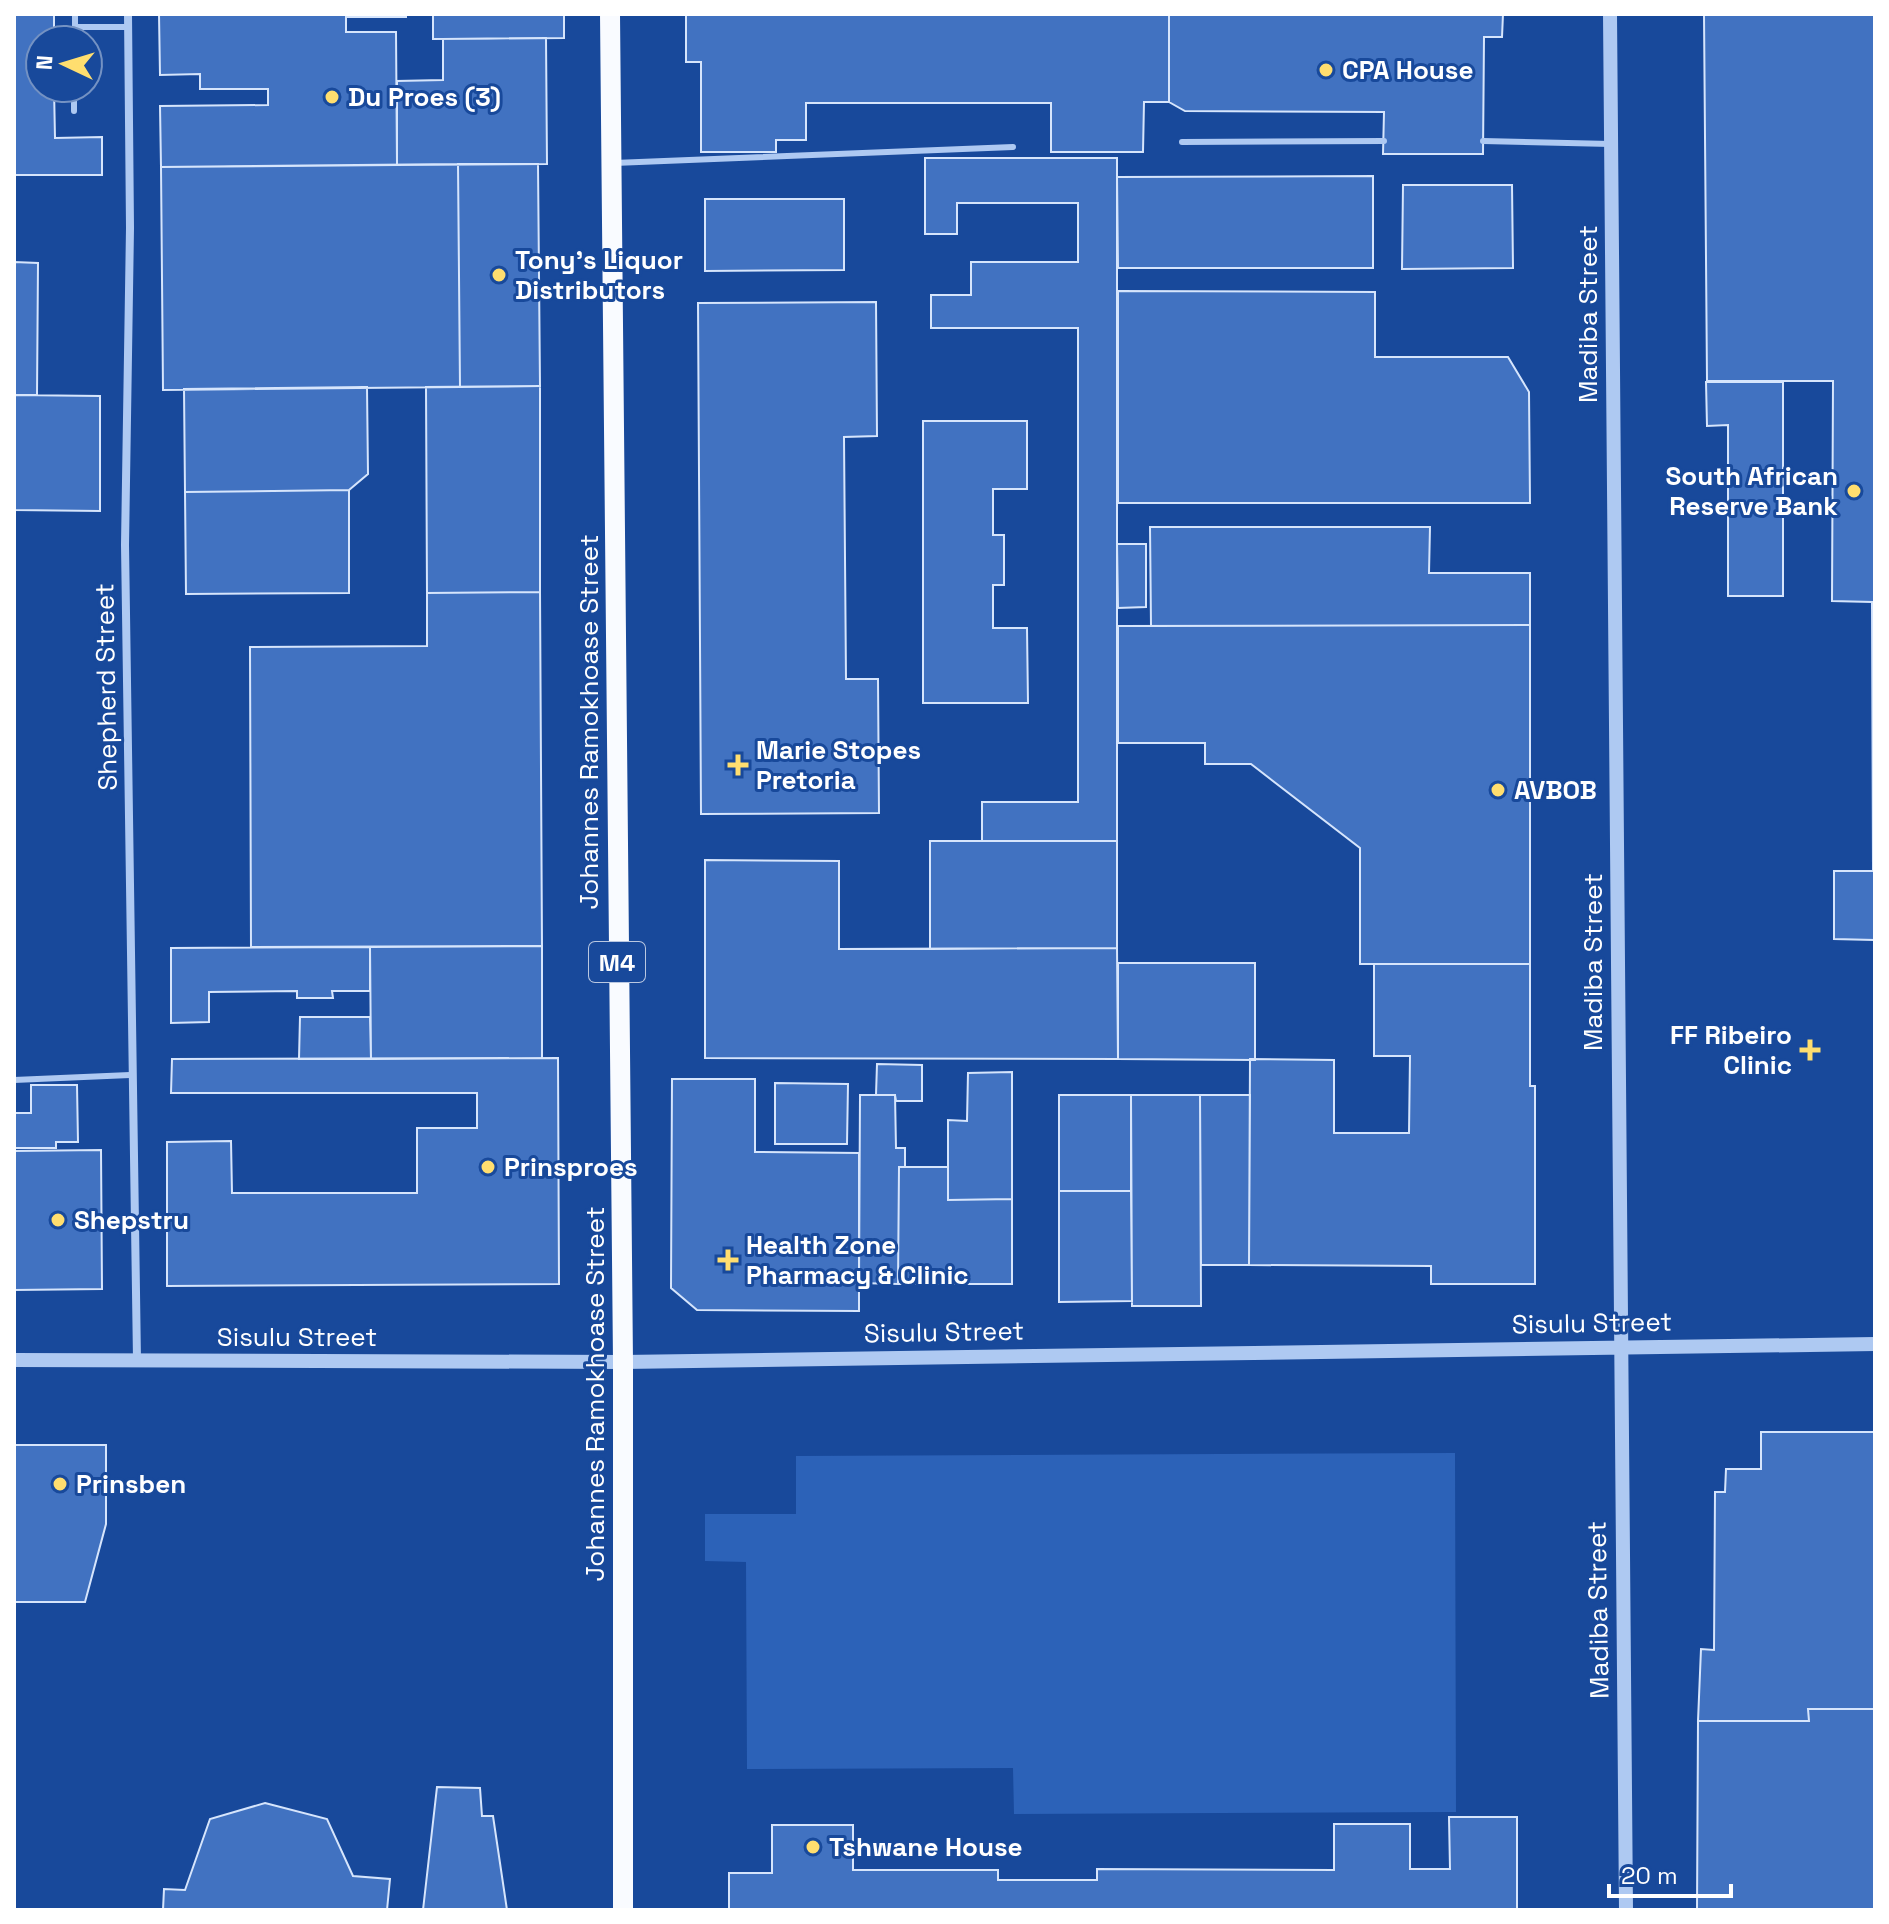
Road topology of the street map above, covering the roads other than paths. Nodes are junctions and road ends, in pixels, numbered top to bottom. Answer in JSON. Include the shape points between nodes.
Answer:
{"nodes":[{"id":1,"x":128,"y":14,"type":"edge"},
{"id":2,"x":610,"y":14,"type":"edge"},
{"id":3,"x":1610,"y":14,"type":"edge"},
{"id":4,"x":104,"y":27,"type":"edge"},
{"id":5,"x":128,"y":27,"type":"junction"},
{"id":6,"x":74,"y":104,"type":"edge"},
{"id":7,"x":74,"y":111,"type":"dead end"},
{"id":8,"x":1384,"y":141,"type":"dead end"},
{"id":9,"x":1483,"y":141,"type":"dead end"},
{"id":10,"x":1182,"y":142,"type":"dead end"},
{"id":11,"x":1611,"y":144,"type":"junction"},
{"id":12,"x":1013,"y":147,"type":"dead end"},
{"id":13,"x":611,"y":163,"type":"junction"},
{"id":14,"x":130,"y":1075,"type":"junction"},
{"id":15,"x":14,"y":1080,"type":"edge"},
{"id":16,"x":1875,"y":1344,"type":"edge"},
{"id":17,"x":1620,"y":1347,"type":"junction"},
{"id":18,"x":14,"y":1360,"type":"edge"},
{"id":19,"x":137,"y":1360,"type":"junction"},
{"id":20,"x":623,"y":1362,"type":"junction"},
{"id":21,"x":623,"y":1910,"type":"edge"},
{"id":22,"x":1626,"y":1910,"type":"edge"}],
"edges":[{"from":1,"to":5,"type":"street","name":"Shepherd Street"},
{"from":2,"to":13,"type":"main road","name":"Johannes Ramokhoase Street","number":"M4"},
{"from":3,"to":11,"type":"street","name":"Madiba Street"},
{"from":4,"to":5,"type":"lane"},
{"from":5,"to":14,"type":"street","name":"Shepherd Street"},
{"from":6,"to":7,"type":"lane"},
{"from":8,"to":10,"type":"lane"},
{"from":9,"to":11,"type":"lane"},
{"from":11,"to":17,"type":"street","name":"Madiba Street"},
{"from":12,"to":13,"type":"lane"},
{"from":13,"to":20,"type":"main road","name":"Johannes Ramokhoase Street","number":"M4"},
{"from":14,"to":15,"type":"lane"},
{"from":14,"to":19,"type":"street","name":"Shepherd Street"},
{"from":16,"to":17,"type":"street","name":"Sisulu Street"},
{"from":17,"to":20,"type":"street","name":"Sisulu Street"},
{"from":17,"to":22,"type":"street","name":"Madiba Street"},
{"from":18,"to":19,"type":"street","name":"Sisulu Street"},
{"from":19,"to":20,"type":"street","name":"Sisulu Street"},
{"from":20,"to":21,"type":"main road","name":"Johannes Ramokhoase Street","number":"M4"}]}
